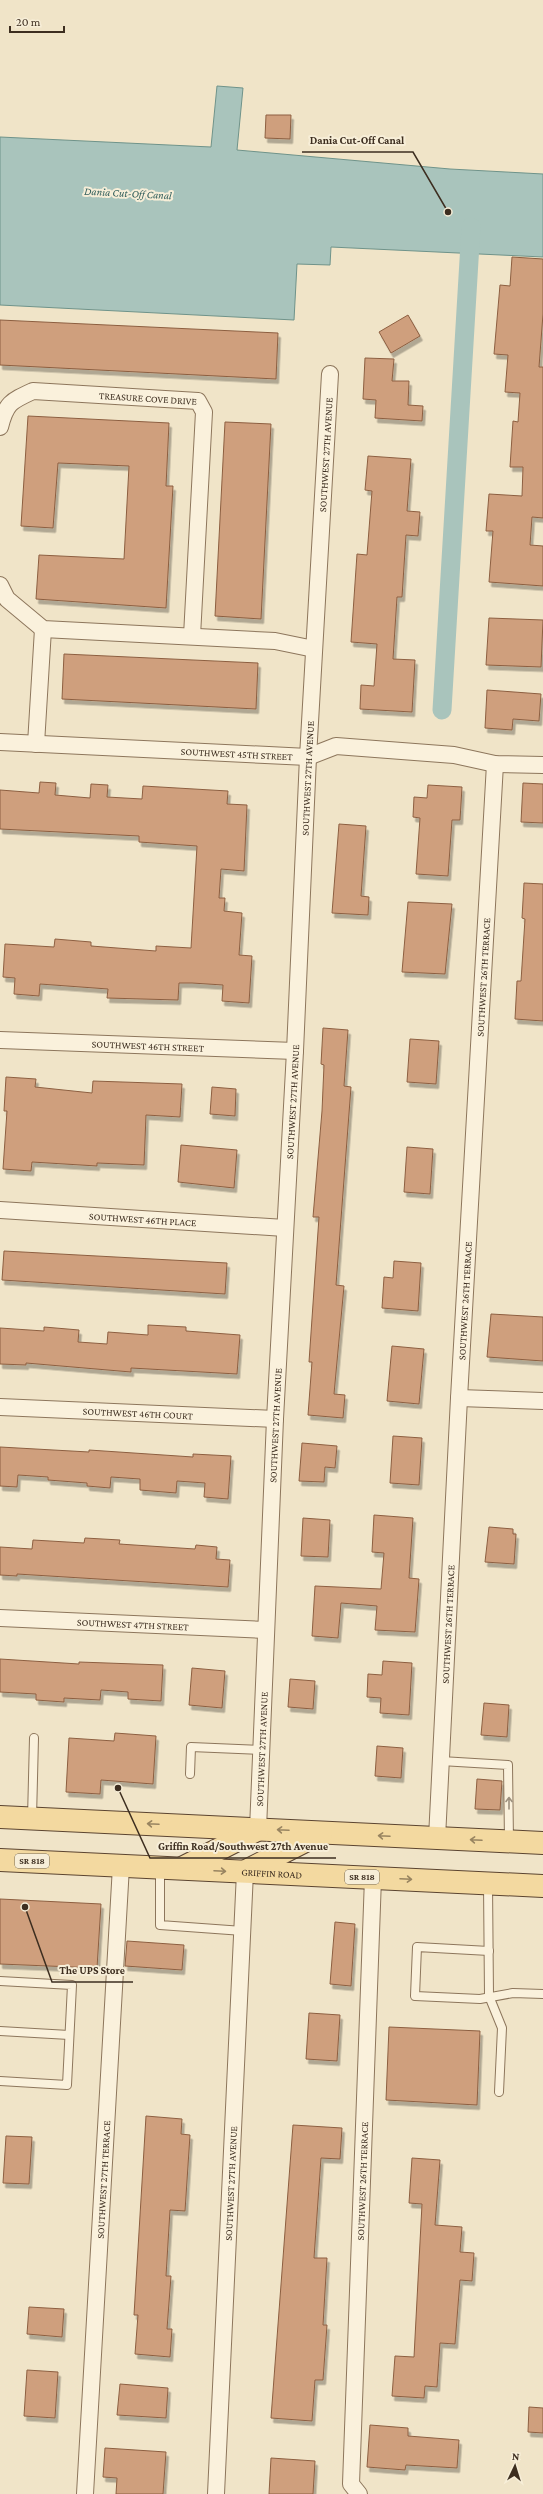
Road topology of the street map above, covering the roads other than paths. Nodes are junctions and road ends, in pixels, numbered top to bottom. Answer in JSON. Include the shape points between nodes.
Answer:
{"nodes":[{"id":1,"x":330,"y":374,"type":"dead end"},
{"id":2,"x":0,"y":427,"type":"edge"},
{"id":3,"x":0,"y":585,"type":"edge"},
{"id":4,"x":43,"y":629,"type":"junction"},
{"id":5,"x":192,"y":636,"type":"junction"},
{"id":6,"x":314,"y":649,"type":"junction"},
{"id":7,"x":0,"y":742,"type":"edge"},
{"id":8,"x":36,"y":744,"type":"junction"},
{"id":9,"x":308,"y":757,"type":"junction"},
{"id":10,"x":495,"y":764,"type":"junction"},
{"id":11,"x":543,"y":765,"type":"edge"},
{"id":12,"x":0,"y":1040,"type":"edge"},
{"id":13,"x":296,"y":1051,"type":"junction"},
{"id":14,"x":0,"y":1210,"type":"edge"},
{"id":15,"x":285,"y":1228,"type":"junction"},
{"id":16,"x":458,"y":1398,"type":"junction"},
{"id":17,"x":543,"y":1401,"type":"edge"},
{"id":18,"x":0,"y":1407,"type":"edge"},
{"id":19,"x":275,"y":1419,"type":"junction"},
{"id":20,"x":0,"y":1618,"type":"edge"},
{"id":21,"x":265,"y":1630,"type":"junction"},
{"id":22,"x":34,"y":1738,"type":"dead end"},
{"id":23,"x":261,"y":1750,"type":"junction"},
{"id":24,"x":441,"y":1761,"type":"junction"},
{"id":25,"x":190,"y":1774,"type":"dead end"},
{"id":26,"x":0,"y":1817,"type":"edge"},
{"id":27,"x":32,"y":1818,"type":"junction"},
{"id":28,"x":258,"y":1829,"type":"junction"},
{"id":29,"x":322,"y":1832,"type":"junction"},
{"id":30,"x":437,"y":1838,"type":"junction"},
{"id":31,"x":509,"y":1842,"type":"junction"},
{"id":32,"x":543,"y":1843,"type":"edge"},
{"id":33,"x":0,"y":1860,"type":"edge"},
{"id":34,"x":121,"y":1866,"type":"junction"},
{"id":35,"x":160,"y":1868,"type":"junction"},
{"id":36,"x":181,"y":1869,"type":"junction"},
{"id":37,"x":245,"y":1872,"type":"junction"},
{"id":38,"x":373,"y":1878,"type":"junction"},
{"id":39,"x":488,"y":1883,"type":"junction"},
{"id":40,"x":543,"y":1886,"type":"edge"},
{"id":41,"x":243,"y":1931,"type":"junction"},
{"id":42,"x":489,"y":1951,"type":"junction"},
{"id":43,"x":0,"y":1981,"type":"edge"},
{"id":44,"x":543,"y":1994,"type":"edge"},
{"id":45,"x":489,"y":1996,"type":"junction"},
{"id":46,"x":0,"y":2031,"type":"edge"},
{"id":47,"x":69,"y":2035,"type":"junction"},
{"id":48,"x":0,"y":2081,"type":"edge"},
{"id":49,"x":499,"y":2092,"type":"dead end"},
{"id":50,"x":355,"y":2489,"type":"edge"},
{"id":51,"x":85,"y":2494,"type":"edge"},
{"id":52,"x":216,"y":2494,"type":"edge"}],
"edges":[{"from":1,"to":6,"type":"street","name":"SOUTHWEST 27TH AVENUE"},
{"from":2,"to":5,"type":"street","name":"TREASURE COVE DRIVE","via":[[5,409],[13,400],[33,391],[198,401],[204,412]]},
{"from":3,"to":4,"type":"street","via":[[7,599]]},
{"from":4,"to":5,"type":"street"},
{"from":4,"to":8,"type":"street"},
{"from":5,"to":6,"type":"street","via":[[275,641]]},
{"from":6,"to":9,"type":"street","name":"SOUTHWEST 27TH AVENUE"},
{"from":7,"to":8,"type":"street","name":"SOUTHWEST 45TH STREET"},
{"from":8,"to":9,"type":"street","name":"SOUTHWEST 45TH STREET"},
{"from":9,"to":10,"type":"street","name":"SOUTHWEST 45TH STREET","via":[[336,746],[454,756]]},
{"from":9,"to":13,"type":"street","name":"SOUTHWEST 27TH AVENUE"},
{"from":10,"to":11,"type":"street","name":"SOUTHWEST 45TH STREET"},
{"from":10,"to":16,"type":"street","name":"SOUTHWEST 26TH TERRACE"},
{"from":12,"to":13,"type":"street","name":"SOUTHWEST 46TH STREET"},
{"from":13,"to":15,"type":"street","name":"SOUTHWEST 27TH AVENUE"},
{"from":14,"to":15,"type":"street","name":"SOUTHWEST 46TH PLACE"},
{"from":15,"to":19,"type":"street","name":"SOUTHWEST 27TH AVENUE"},
{"from":16,"to":17,"type":"street"},
{"from":16,"to":24,"type":"street","name":"SOUTHWEST 26TH TERRACE"},
{"from":18,"to":19,"type":"street","name":"SOUTHWEST 46TH COURT"},
{"from":19,"to":21,"type":"street","name":"SOUTHWEST 27TH AVENUE"},
{"from":20,"to":21,"type":"street","name":"SOUTHWEST 47TH STREET"},
{"from":21,"to":23,"type":"street","name":"SOUTHWEST 27TH AVENUE"},
{"from":22,"to":27,"type":"lane"},
{"from":23,"to":25,"type":"lane","via":[[191,1747]]},
{"from":23,"to":28,"type":"street","name":"SOUTHWEST 27TH AVENUE"},
{"from":24,"to":30,"type":"street","name":"SOUTHWEST 26TH TERRACE"},
{"from":31,"to":24,"type":"lane","one_way":true,"via":[[508,1765]]},
{"from":26,"to":27,"type":"main road"},
{"from":28,"to":27,"type":"main road","one_way":true},
{"from":29,"to":28,"type":"main road","one_way":true},
{"from":28,"to":36,"type":"main road"},
{"from":30,"to":29,"type":"main road","one_way":true},
{"from":29,"to":37,"type":"main road"},
{"from":31,"to":30,"type":"main road","one_way":true},
{"from":31,"to":32,"type":"main road"},
{"from":33,"to":34,"type":"main road","name":"GRIFFIN ROAD","number":"SR 818"},
{"from":34,"to":35,"type":"main road","name":"GRIFFIN ROAD","number":"SR 818"},
{"from":34,"to":51,"type":"street","name":"SOUTHWEST 27TH TERRACE"},
{"from":35,"to":36,"type":"main road","name":"GRIFFIN ROAD","number":"SR 818"},
{"from":35,"to":41,"type":"lane","via":[[160,1925]]},
{"from":36,"to":37,"type":"main road","name":"GRIFFIN ROAD","number":"SR 818","one_way":true},
{"from":37,"to":38,"type":"main road","name":"GRIFFIN ROAD","number":"SR 818"},
{"from":37,"to":41,"type":"street","name":"SOUTHWEST 27TH AVENUE"},
{"from":38,"to":39,"type":"main road","name":"GRIFFIN ROAD","number":"SR 818","one_way":true},
{"from":38,"to":50,"type":"street","name":"SOUTHWEST 26TH TERRACE"},
{"from":39,"to":40,"type":"main road","name":"GRIFFIN ROAD","number":"SR 818"},
{"from":39,"to":42,"type":"lane"},
{"from":41,"to":52,"type":"street","name":"SOUTHWEST 27TH AVENUE"},
{"from":42,"to":45,"type":"lane"},
{"from":42,"to":45,"type":"lane","via":[[417,1947],[415,1996],[480,1999]]},
{"from":43,"to":47,"type":"lane","via":[[72,1985]]},
{"from":44,"to":45,"type":"lane","via":[[513,1993]]},
{"from":45,"to":49,"type":"lane","via":[[502,2028]]},
{"from":46,"to":47,"type":"lane"},
{"from":47,"to":48,"type":"lane","via":[[66,2085]]}]}
